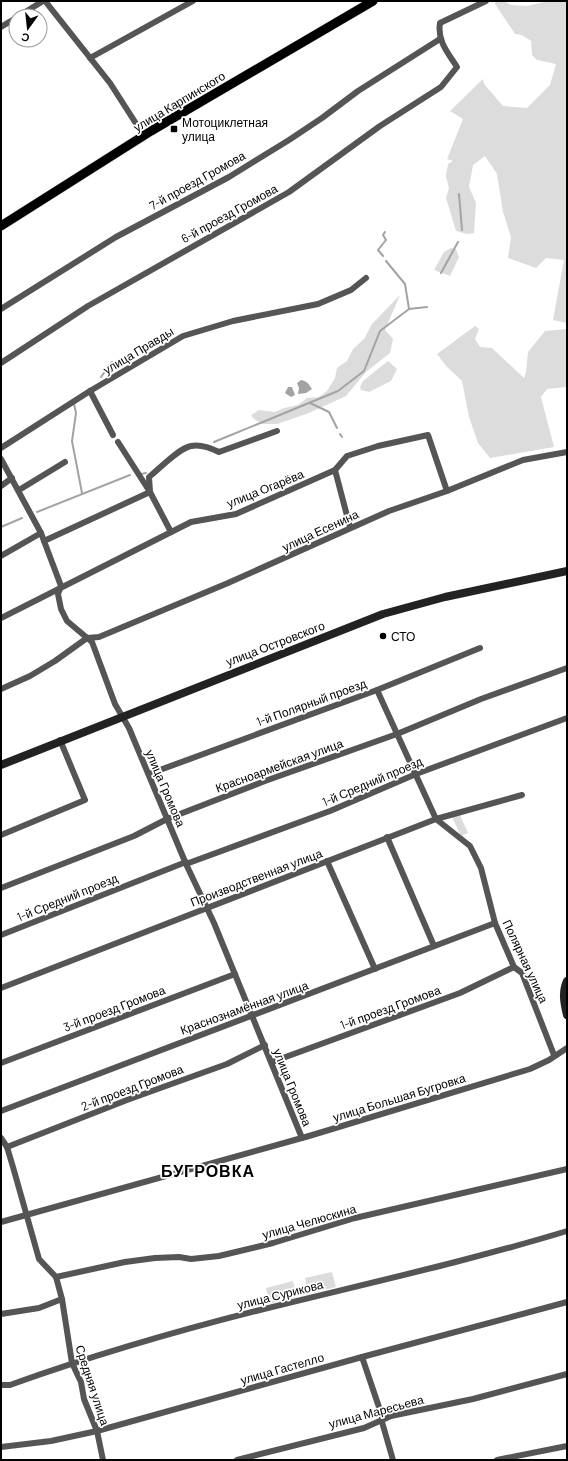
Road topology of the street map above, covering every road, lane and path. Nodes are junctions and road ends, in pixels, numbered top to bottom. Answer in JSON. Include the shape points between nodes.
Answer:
{"nodes":[{"id":1,"x":44,"y":1,"type":"edge"},
{"id":2,"x":193,"y":1,"type":"edge"},
{"id":3,"x":373,"y":1,"type":"edge"},
{"id":4,"x":486,"y":1,"type":"edge"},
{"id":5,"x":32,"y":8,"type":"edge"},
{"id":6,"x":440,"y":39,"type":"junction"},
{"id":7,"x":90,"y":58,"type":"junction"},
{"id":8,"x":144,"y":136,"type":"junction"},
{"id":9,"x":1,"y":226,"type":"edge"},
{"id":10,"x":366,"y":278,"type":"dead end"},
{"id":11,"x":1,"y":309,"type":"edge"},
{"id":12,"x":1,"y":364,"type":"edge"},
{"id":13,"x":90,"y":391,"type":"junction"},
{"id":14,"x":277,"y":431,"type":"dead end"},
{"id":15,"x":113,"y":435,"type":"dead end"},
{"id":16,"x":118,"y":442,"type":"dead end"},
{"id":17,"x":1,"y":448,"type":"edge"},
{"id":18,"x":567,"y":452,"type":"edge"},
{"id":19,"x":1,"y":459,"type":"edge"},
{"id":20,"x":65,"y":462,"type":"dead end"},
{"id":21,"x":335,"y":470,"type":"junction"},
{"id":22,"x":12,"y":478,"type":"junction"},
{"id":23,"x":1,"y":486,"type":"edge"},
{"id":24,"x":19,"y":490,"type":"junction"},
{"id":25,"x":447,"y":490,"type":"junction"},
{"id":26,"x":150,"y":492,"type":"junction"},
{"id":27,"x":350,"y":527,"type":"junction"},
{"id":28,"x":171,"y":532,"type":"junction"},
{"id":29,"x":41,"y":533,"type":"junction"},
{"id":30,"x":44,"y":541,"type":"junction"},
{"id":31,"x":1,"y":556,"type":"edge"},
{"id":32,"x":567,"y":571,"type":"edge"},
{"id":33,"x":61,"y":586,"type":"junction"},
{"id":34,"x":1,"y":618,"type":"edge"},
{"id":35,"x":87,"y":638,"type":"junction"},
{"id":36,"x":480,"y":648,"type":"dead end"},
{"id":37,"x":567,"y":668,"type":"edge"},
{"id":38,"x":1,"y":689,"type":"edge"},
{"id":39,"x":377,"y":690,"type":"junction"},
{"id":40,"x":123,"y":715,"type":"junction"},
{"id":41,"x":567,"y":718,"type":"edge"},
{"id":42,"x":398,"y":734,"type":"junction"},
{"id":43,"x":60,"y":740,"type":"junction"},
{"id":44,"x":1,"y":765,"type":"edge"},
{"id":45,"x":149,"y":774,"type":"junction"},
{"id":46,"x":416,"y":774,"type":"junction"},
{"id":47,"x":522,"y":795,"type":"dead end"},
{"id":48,"x":436,"y":818,"type":"junction"},
{"id":49,"x":168,"y":819,"type":"junction"},
{"id":50,"x":1,"y":835,"type":"edge"},
{"id":51,"x":387,"y":838,"type":"junction"},
{"id":52,"x":327,"y":861,"type":"junction"},
{"id":53,"x":186,"y":863,"type":"junction"},
{"id":54,"x":1,"y":888,"type":"edge"},
{"id":55,"x":206,"y":907,"type":"junction"},
{"id":56,"x":495,"y":922,"type":"junction"},
{"id":57,"x":1,"y":935,"type":"edge"},
{"id":58,"x":434,"y":946,"type":"junction"},
{"id":59,"x":514,"y":967,"type":"junction"},
{"id":60,"x":375,"y":970,"type":"junction"},
{"id":61,"x":235,"y":974,"type":"junction"},
{"id":62,"x":567,"y":981,"type":"edge"},
{"id":63,"x":1,"y":988,"type":"edge"},
{"id":64,"x":252,"y":1014,"type":"junction"},
{"id":65,"x":567,"y":1015,"type":"edge"},
{"id":66,"x":265,"y":1045,"type":"junction"},
{"id":67,"x":567,"y":1048,"type":"edge"},
{"id":68,"x":554,"y":1055,"type":"junction"},
{"id":69,"x":272,"y":1062,"type":"junction"},
{"id":70,"x":1,"y":1063,"type":"edge"},
{"id":71,"x":1,"y":1111,"type":"edge"},
{"id":72,"x":1,"y":1138,"type":"edge"},
{"id":73,"x":302,"y":1138,"type":"junction"},
{"id":74,"x":7,"y":1147,"type":"junction"},
{"id":75,"x":567,"y":1169,"type":"edge"},
{"id":76,"x":26,"y":1216,"type":"junction"},
{"id":77,"x":1,"y":1222,"type":"edge"},
{"id":78,"x":567,"y":1231,"type":"edge"},
{"id":79,"x":56,"y":1277,"type":"junction"},
{"id":80,"x":62,"y":1299,"type":"junction"},
{"id":81,"x":567,"y":1302,"type":"edge"},
{"id":82,"x":1,"y":1314,"type":"edge"},
{"id":83,"x":362,"y":1357,"type":"junction"},
{"id":84,"x":72,"y":1363,"type":"junction"},
{"id":85,"x":567,"y":1374,"type":"edge"},
{"id":86,"x":1,"y":1385,"type":"edge"},
{"id":87,"x":382,"y":1422,"type":"junction"},
{"id":88,"x":97,"y":1431,"type":"junction"},
{"id":89,"x":567,"y":1446,"type":"edge"},
{"id":90,"x":1,"y":1447,"type":"edge"},
{"id":91,"x":103,"y":1460,"type":"edge"},
{"id":92,"x":237,"y":1460,"type":"edge"},
{"id":93,"x":393,"y":1460,"type":"edge"},
{"id":94,"x":497,"y":1460,"type":"edge"}],
"edges":[{"from":1,"to":5,"type":"street"},
{"from":1,"to":7,"type":"street"},
{"from":2,"to":7,"type":"street"},
{"from":3,"to":8,"type":"main road","name":"улица Карпинского"},
{"from":4,"to":6,"type":"street","via":[[440,23]]},
{"from":6,"to":11,"type":"street","name":"7-й проезд Громова","via":[[269,152],[116,237]]},
{"from":6,"to":12,"type":"street","name":"6-й проезд Громова","via":[[457,67],[441,86],[380,126],[289,192],[88,306]]},
{"from":7,"to":8,"type":"street","via":[[110,83]]},
{"from":8,"to":9,"type":"main road","name":"улица Карпинского"},
{"from":10,"to":13,"type":"street","name":"улица Правды","via":[[350,290],[318,304],[232,321],[183,336]]},
{"from":13,"to":15,"type":"street"},
{"from":13,"to":17,"type":"street","name":"улица Правды"},
{"from":14,"to":26,"type":"street","via":[[219,452],[191,446],[149,477]]},
{"from":16,"to":26,"type":"street"},
{"from":18,"to":25,"type":"street","name":"улица Есенина","via":[[523,460]]},
{"from":19,"to":22,"type":"street","name":"улица Громова"},
{"from":20,"to":24,"type":"street"},
{"from":21,"to":25,"type":"street","name":"улица Огарёва","via":[[347,456],[428,435]]},
{"from":21,"to":27,"type":"street"},
{"from":21,"to":28,"type":"street","name":"улица Огарёва","via":[[236,514],[191,522]]},
{"from":22,"to":23,"type":"street"},
{"from":22,"to":24,"type":"street","name":"улица Громова"},
{"from":24,"to":29,"type":"street","name":"улица Громова"},
{"from":25,"to":27,"type":"street","name":"улица Есенина"},
{"from":26,"to":28,"type":"street"},
{"from":26,"to":30,"type":"street"},
{"from":27,"to":35,"type":"street","name":"улица Есенина","via":[[228,583],[98,637]]},
{"from":28,"to":33,"type":"street","name":"улица Огарёва"},
{"from":29,"to":30,"type":"street","name":"улица Громова"},
{"from":29,"to":31,"type":"street"},
{"from":30,"to":33,"type":"street","name":"улица Громова"},
{"from":32,"to":40,"type":"street","name":"улица Островского","via":[[445,597],[384,614]]},
{"from":33,"to":34,"type":"street","name":"улица Огарёва"},
{"from":33,"to":35,"type":"street","name":"улица Громова","via":[[58,594],[64,615],[72,626]]},
{"from":35,"to":38,"type":"street","via":[[56,661]]},
{"from":35,"to":40,"type":"street","name":"улица Громова","via":[[92,642],[115,704]]},
{"from":36,"to":39,"type":"street","name":"1-й Полярный проезд"},
{"from":37,"to":42,"type":"street","name":"Красноармейская улица","via":[[481,699]]},
{"from":39,"to":42,"type":"street","name":"Полярная улица"},
{"from":39,"to":45,"type":"street","name":"1-й Полярный проезд"},
{"from":40,"to":43,"type":"street","name":"улица Островского"},
{"from":40,"to":45,"type":"street","name":"улица Громова"},
{"from":41,"to":46,"type":"street","name":"1-й Средний проезд"},
{"from":42,"to":46,"type":"street","name":"Полярная улица"},
{"from":42,"to":49,"type":"street","name":"Красноармейская улица","via":[[294,770]]},
{"from":43,"to":44,"type":"street","name":"улица Островского"},
{"from":43,"to":50,"type":"street","via":[[85,800]]},
{"from":45,"to":49,"type":"street","name":"улица Громова"},
{"from":46,"to":48,"type":"street","name":"Полярная улица"},
{"from":46,"to":53,"type":"street","name":"1-й Средний проезд","via":[[330,812]]},
{"from":47,"to":48,"type":"street","name":"Производственная улица"},
{"from":48,"to":51,"type":"street","name":"Производственная улица"},
{"from":48,"to":56,"type":"street","name":"Полярная улица","via":[[470,846],[481,868]]},
{"from":49,"to":53,"type":"street","name":"улица Громова"},
{"from":49,"to":54,"type":"street","name":"Красноармейская улица","via":[[134,836]]},
{"from":51,"to":52,"type":"street","name":"Производственная улица"},
{"from":51,"to":58,"type":"street"},
{"from":52,"to":55,"type":"street","name":"Производственная улица"},
{"from":52,"to":60,"type":"street"},
{"from":53,"to":55,"type":"street","name":"улица Громова"},
{"from":53,"to":57,"type":"street","name":"1-й Средний проезд"},
{"from":55,"to":61,"type":"street","name":"улица Громова"},
{"from":55,"to":63,"type":"street","name":"Производственная улица"},
{"from":56,"to":58,"type":"street","name":"Краснознамённая улица"},
{"from":56,"to":59,"type":"street","name":"Полярная улица"},
{"from":58,"to":60,"type":"street","name":"Краснознамённая улица"},
{"from":59,"to":68,"type":"street","name":"Полярная улица","via":[[522,973]]},
{"from":59,"to":69,"type":"street","name":"1-й проезд Громова","via":[[460,993]]},
{"from":60,"to":64,"type":"street","name":"Краснознамённая улица"},
{"from":61,"to":64,"type":"street","name":"улица Громова"},
{"from":61,"to":70,"type":"street","name":"3-й проезд Громова"},
{"from":62,"to":65,"type":"street","via":[[564,988]]},
{"from":64,"to":66,"type":"street","name":"улица Громова"},
{"from":64,"to":71,"type":"street","name":"Краснознамённая улица"},
{"from":66,"to":69,"type":"street","name":"улица Громова"},
{"from":66,"to":74,"type":"street","name":"2-й проезд Громова","via":[[227,1064]]},
{"from":67,"to":68,"type":"street","name":"улица Большая Бугровка"},
{"from":68,"to":73,"type":"street","name":"улица Большая Бугровка","via":[[530,1069]]},
{"from":69,"to":73,"type":"street","name":"улица Громова"},
{"from":72,"to":74,"type":"street","name":"Средняя улица"},
{"from":73,"to":76,"type":"street","name":"улица Большая Бугровка"},
{"from":74,"to":76,"type":"street","name":"Средняя улица"},
{"from":75,"to":79,"type":"street","name":"улица Челюскина","via":[[355,1218],[273,1243],[219,1256],[191,1259],[155,1258]]},
{"from":76,"to":77,"type":"street","name":"улица Большая Бугровка"},
{"from":76,"to":79,"type":"street","name":"Средняя улица","via":[[39,1259]]},
{"from":78,"to":84,"type":"street","name":"улица Сурикова","via":[[502,1251],[197,1327]]},
{"from":79,"to":80,"type":"street","name":"Средняя улица"},
{"from":80,"to":82,"type":"street","via":[[39,1308]]},
{"from":80,"to":84,"type":"street","name":"Средняя улица"},
{"from":81,"to":83,"type":"street","name":"улица Гастелло"},
{"from":83,"to":87,"type":"street"},
{"from":83,"to":88,"type":"street","name":"улица Гастелло"},
{"from":84,"to":86,"type":"street","name":"улица Сурикова","via":[[10,1385]]},
{"from":84,"to":88,"type":"street","name":"Средняя улица"},
{"from":85,"to":87,"type":"street","name":"улица Маресьева","via":[[391,1416]]},
{"from":87,"to":92,"type":"street","name":"улица Маресьева"},
{"from":87,"to":93,"type":"street"},
{"from":88,"to":90,"type":"street","name":"улица Гастелло","via":[[51,1441]]},
{"from":88,"to":91,"type":"street","name":"Средняя улица"},
{"from":89,"to":94,"type":"street"}]}
